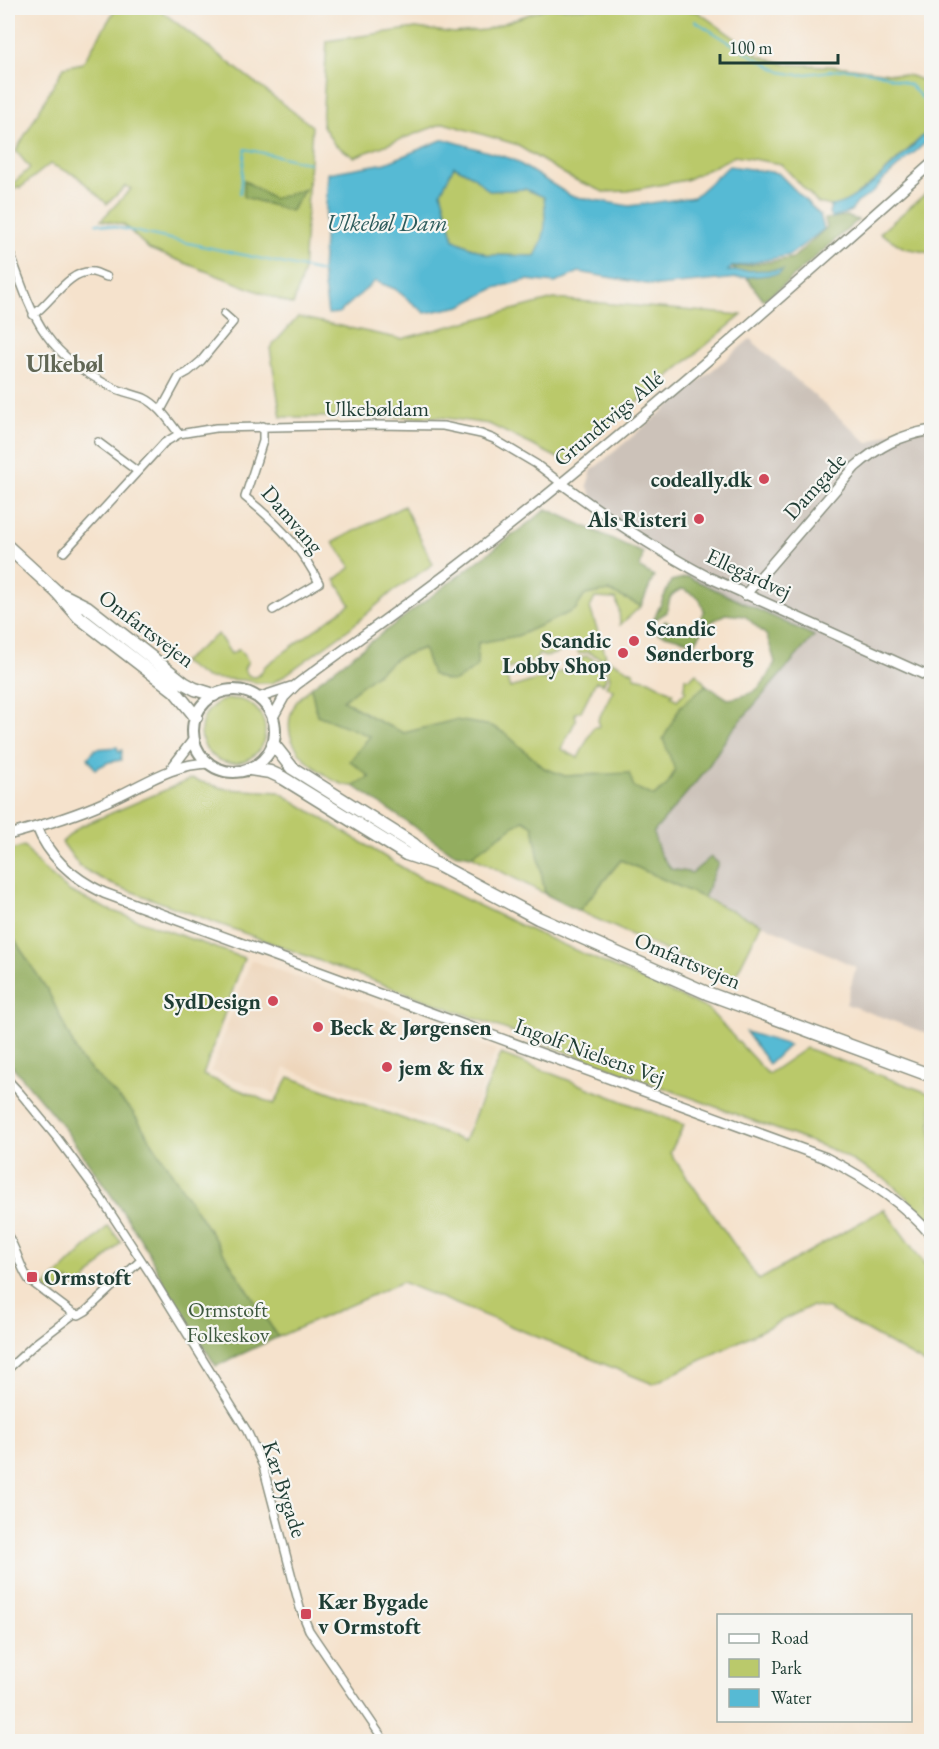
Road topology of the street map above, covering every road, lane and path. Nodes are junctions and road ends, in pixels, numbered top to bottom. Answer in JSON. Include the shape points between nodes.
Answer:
{"nodes":[{"id":1,"x":932,"y":163,"type":"edge"},
{"id":2,"x":8,"y":247,"type":"edge"},
{"id":3,"x":107,"y":278,"type":"dead end"},
{"id":4,"x":224,"y":314,"type":"dead end"},
{"id":5,"x":33,"y":315,"type":"junction"},
{"id":6,"x":161,"y":410,"type":"junction"},
{"id":7,"x":263,"y":426,"type":"junction"},
{"id":8,"x":932,"y":430,"type":"edge"},
{"id":9,"x":179,"y":434,"type":"junction"},
{"id":10,"x":98,"y":442,"type":"dead end"},
{"id":11,"x":137,"y":471,"type":"junction"},
{"id":12,"x":561,"y":483,"type":"junction"},
{"id":13,"x":8,"y":547,"type":"edge"},
{"id":14,"x":64,"y":552,"type":"dead end"},
{"id":15,"x":57,"y":592,"type":"junction"},
{"id":16,"x":745,"y":595,"type":"junction"},
{"id":17,"x":8,"y":606,"type":"edge"},
{"id":18,"x":273,"y":610,"type":"dead end"},
{"id":19,"x":8,"y":613,"type":"edge"},
{"id":20,"x":932,"y":678,"type":"edge"},
{"id":21,"x":296,"y":685,"type":"junction"},
{"id":22,"x":214,"y":695,"type":"junction"},
{"id":23,"x":258,"y":698,"type":"junction"},
{"id":24,"x":196,"y":717,"type":"junction"},
{"id":25,"x":273,"y":717,"type":"junction"},
{"id":26,"x":194,"y":739,"type":"junction"},
{"id":27,"x":273,"y":744,"type":"junction"},
{"id":28,"x":209,"y":763,"type":"junction"},
{"id":29,"x":171,"y":769,"type":"junction"},
{"id":30,"x":250,"y":769,"type":"junction"},
{"id":31,"x":37,"y":827,"type":"junction"},
{"id":32,"x":8,"y":836,"type":"edge"},
{"id":33,"x":436,"y":864,"type":"junction"},
{"id":34,"x":932,"y":1076,"type":"edge"},
{"id":35,"x":8,"y":1080,"type":"edge"},
{"id":36,"x":8,"y":1236,"type":"edge"},
{"id":37,"x":932,"y":1236,"type":"edge"},
{"id":38,"x":141,"y":1260,"type":"junction"},
{"id":39,"x":74,"y":1314,"type":"junction"},
{"id":40,"x":8,"y":1369,"type":"edge"},
{"id":41,"x":385,"y":1742,"type":"edge"}],
"edges":[{"from":1,"to":12,"type":"street","name":"Grundtvigs Allé","via":[[755,320]]},
{"from":2,"to":5,"type":"street"},
{"from":3,"to":5,"type":"street","via":[[93,272],[80,274]]},
{"from":4,"to":6,"type":"street","via":[[233,322],[201,361],[179,377]]},
{"from":5,"to":6,"type":"street","via":[[44,335],[70,361]]},
{"from":6,"to":9,"type":"street"},
{"from":7,"to":9,"type":"street","name":"Ulkebøldam"},
{"from":7,"to":12,"type":"street","name":"Ulkebøldam","via":[[460,428],[507,446]]},
{"from":7,"to":18,"type":"street","name":"Damvang","via":[[263,441],[245,497],[274,522],[311,565],[319,583]]},
{"from":8,"to":16,"type":"street","name":"Damgade","via":[[893,441],[855,467]]},
{"from":9,"to":11,"type":"street","name":"Ulkebøldam"},
{"from":10,"to":11,"type":"street"},
{"from":11,"to":14,"type":"street","name":"Ulkebøldam"},
{"from":12,"to":16,"type":"street","name":"Ellegårdvej","via":[[672,558]]},
{"from":12,"to":21,"type":"street","name":"Grundtvigs Allé","via":[[477,551]]},
{"from":13,"to":15,"type":"highway","name":"Omfartsvejen"},
{"from":15,"to":22,"type":"highway","name":"Omfartsvejen","via":[[87,607],[184,683]]},
{"from":15,"to":24,"type":"highway","name":"Omfartsvejen","via":[[79,617],[175,691]]},
{"from":16,"to":20,"type":"street","name":"Ellegårdvej"},
{"from":17,"to":19,"type":"street"},
{"from":21,"to":23,"type":"street","name":"Grundtvigs Allé"},
{"from":21,"to":25,"type":"street","name":"Grundtvigs Allé"},
{"from":22,"to":23,"type":"main road","via":[[240,690]]},
{"from":22,"to":24,"type":"main road"},
{"from":23,"to":25,"type":"main road"},
{"from":24,"to":26,"type":"main road"},
{"from":25,"to":27,"type":"main road"},
{"from":26,"to":28,"type":"main road"},
{"from":26,"to":29,"type":"street"},
{"from":27,"to":30,"type":"main road"},
{"from":27,"to":33,"type":"highway","name":"Omfartsvejen","via":[[292,768],[413,844]]},
{"from":28,"to":29,"type":"street"},
{"from":28,"to":30,"type":"main road","via":[[232,772]]},
{"from":29,"to":31,"type":"street","via":[[107,801]]},
{"from":30,"to":33,"type":"highway","name":"Omfartsvejen","via":[[283,778],[406,854]]},
{"from":31,"to":32,"type":"street"},
{"from":31,"to":37,"type":"street","name":"Ingolf Nielsens Vej","via":[[67,870],[104,893],[826,1158],[880,1189]]},
{"from":33,"to":34,"type":"highway","name":"Omfartsvejen","via":[[538,918],[707,993]]},
{"from":35,"to":38,"type":"street","name":"Kær Bygade","via":[[95,1189]]},
{"from":36,"to":39,"type":"street","via":[[29,1280]]},
{"from":38,"to":39,"type":"street","via":[[87,1311]]},
{"from":38,"to":41,"type":"street","name":"Kær Bygade","via":[[247,1431],[263,1466],[309,1630]]},
{"from":39,"to":40,"type":"street"}]}
